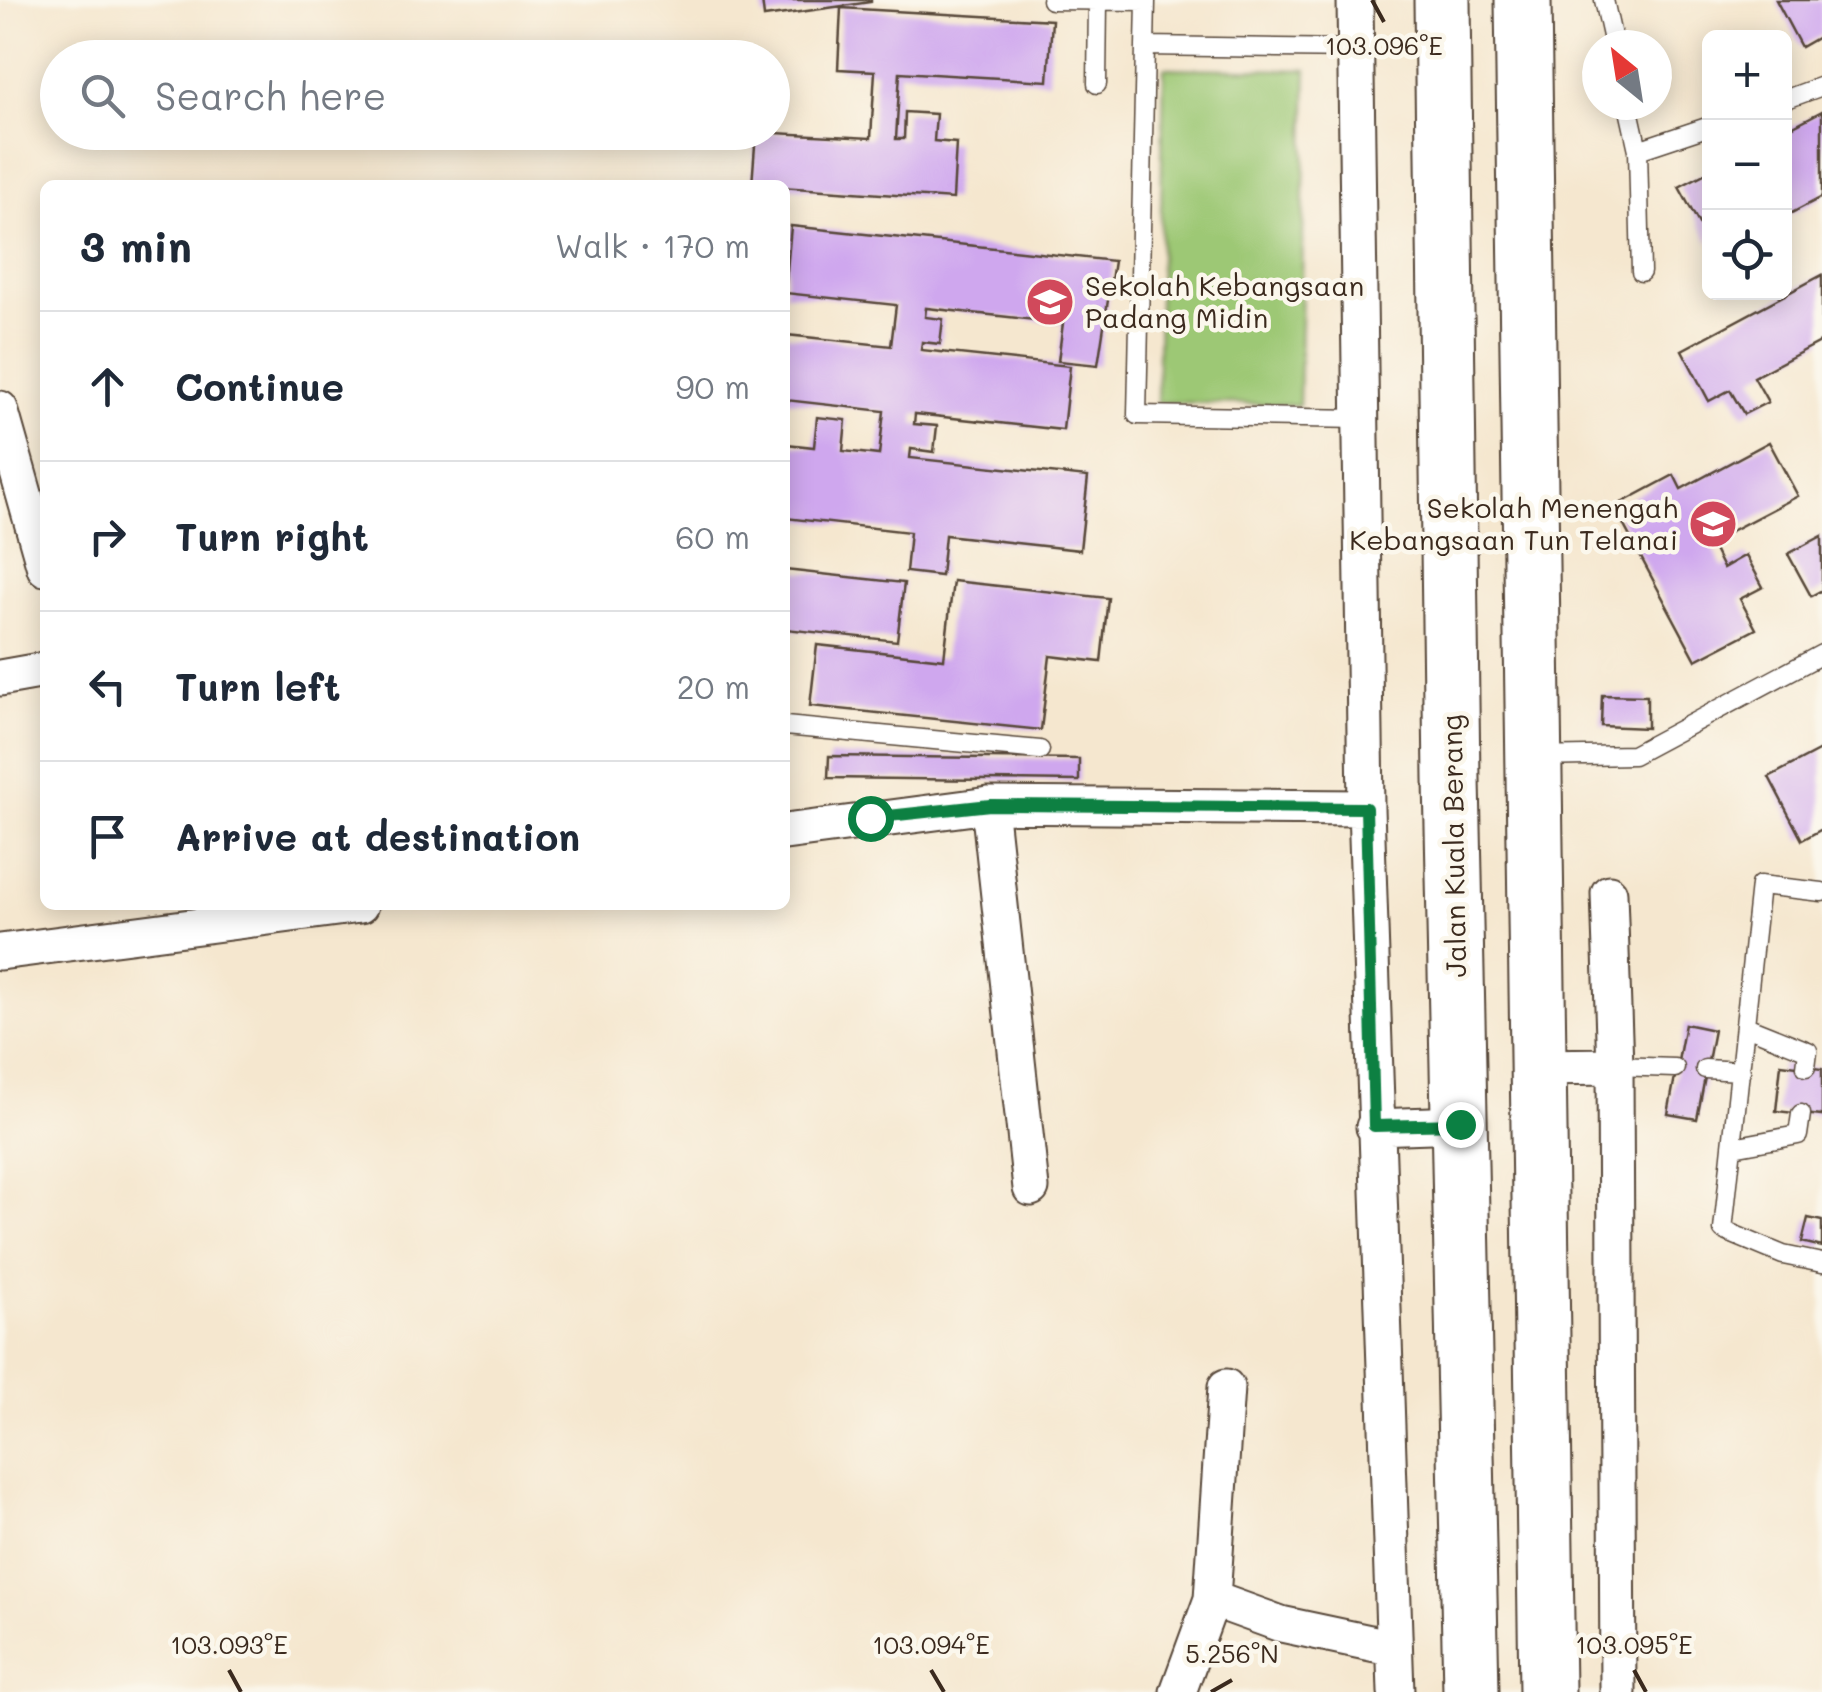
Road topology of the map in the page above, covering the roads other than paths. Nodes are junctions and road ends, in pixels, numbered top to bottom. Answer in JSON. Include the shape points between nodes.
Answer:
{"nodes":[{"id":1,"x":1051,"y":0,"type":"edge"},
{"id":2,"x":1355,"y":0,"type":"edge"},
{"id":3,"x":1442,"y":0,"type":"edge"},
{"id":4,"x":1524,"y":0,"type":"edge"},
{"id":5,"x":1604,"y":0,"type":"edge"},
{"id":6,"x":1098,"y":1,"type":"edge"},
{"id":7,"x":1611,"y":30,"type":"edge"},
{"id":8,"x":1145,"y":46,"type":"junction"},
{"id":9,"x":1355,"y":49,"type":"junction"},
{"id":10,"x":1097,"y":84,"type":"dead end"},
{"id":11,"x":1820,"y":92,"type":"edge"},
{"id":12,"x":1792,"y":98,"type":"edge"},
{"id":13,"x":1631,"y":120,"type":"edge"},
{"id":14,"x":1702,"y":129,"type":"edge"},
{"id":15,"x":1638,"y":150,"type":"junction"},
{"id":16,"x":1641,"y":272,"type":"dead end"},
{"id":17,"x":0,"y":409,"type":"edge"},
{"id":18,"x":1360,"y":419,"type":"junction"},
{"id":19,"x":40,"y":550,"type":"edge"},
{"id":20,"x":1822,"y":654,"type":"edge"},
{"id":21,"x":40,"y":671,"type":"edge"},
{"id":22,"x":0,"y":678,"type":"edge"},
{"id":23,"x":790,"y":726,"type":"edge"},
{"id":24,"x":1040,"y":750,"type":"dead end"},
{"id":25,"x":1532,"y":757,"type":"junction"},
{"id":26,"x":990,"y":805,"type":"junction"},
{"id":27,"x":1366,"y":808,"type":"junction"},
{"id":28,"x":790,"y":831,"type":"edge"},
{"id":29,"x":1822,"y":892,"type":"edge"},
{"id":30,"x":1609,"y":893,"type":"dead end"},
{"id":31,"x":322,"y":910,"type":"edge"},
{"id":32,"x":0,"y":952,"type":"edge"},
{"id":33,"x":1746,"y":1026,"type":"junction"},
{"id":34,"x":1615,"y":1066,"type":"junction"},
{"id":35,"x":1536,"y":1067,"type":"junction"},
{"id":36,"x":1806,"y":1067,"type":"dead end"},
{"id":37,"x":1675,"y":1068,"type":"dead end"},
{"id":38,"x":1705,"y":1069,"type":"dead end"},
{"id":39,"x":1742,"y":1071,"type":"junction"},
{"id":40,"x":1801,"y":1114,"type":"dead end"},
{"id":41,"x":1460,"y":1124,"type":"junction"},
{"id":42,"x":1374,"y":1126,"type":"junction"},
{"id":43,"x":1732,"y":1147,"type":"junction"},
{"id":44,"x":1030,"y":1188,"type":"dead end"},
{"id":45,"x":1822,"y":1263,"type":"edge"},
{"id":46,"x":1226,"y":1388,"type":"dead end"},
{"id":47,"x":1212,"y":1600,"type":"junction"},
{"id":48,"x":1394,"y":1648,"type":"junction"},
{"id":49,"x":1178,"y":1692,"type":"edge"},
{"id":50,"x":1396,"y":1692,"type":"edge"},
{"id":51,"x":1471,"y":1692,"type":"edge"},
{"id":52,"x":1547,"y":1692,"type":"edge"},
{"id":53,"x":1618,"y":1692,"type":"edge"}],
"edges":[{"from":1,"to":6,"type":"lane"},
{"from":2,"to":9,"type":"street"},
{"from":3,"to":41,"type":"highway","name":"Jalan Kuala Berang"},
{"from":4,"to":25,"type":"highway"},
{"from":5,"to":7,"type":"lane"},
{"from":6,"to":8,"type":"lane","via":[[1146,1]]},
{"from":6,"to":10,"type":"lane"},
{"from":8,"to":9,"type":"lane"},
{"from":8,"to":18,"type":"lane","via":[[1138,416]]},
{"from":9,"to":18,"type":"street"},
{"from":11,"to":12,"type":"lane"},
{"from":13,"to":15,"type":"lane"},
{"from":14,"to":15,"type":"lane"},
{"from":15,"to":16,"type":"lane"},
{"from":17,"to":19,"type":"street"},
{"from":18,"to":27,"type":"street"},
{"from":20,"to":25,"type":"lane","via":[[1633,755]]},
{"from":21,"to":22,"type":"street"},
{"from":23,"to":24,"type":"lane"},
{"from":25,"to":35,"type":"highway"},
{"from":26,"to":27,"type":"street"},
{"from":26,"to":28,"type":"street"},
{"from":26,"to":44,"type":"street"},
{"from":27,"to":42,"type":"street"},
{"from":29,"to":33,"type":"lane","via":[[1760,885]]},
{"from":30,"to":34,"type":"street"},
{"from":31,"to":32,"type":"street"},
{"from":33,"to":36,"type":"lane","via":[[1808,1051]]},
{"from":33,"to":39,"type":"lane"},
{"from":34,"to":35,"type":"street"},
{"from":34,"to":37,"type":"lane"},
{"from":34,"to":53,"type":"street"},
{"from":35,"to":52,"type":"highway"},
{"from":38,"to":39,"type":"lane"},
{"from":39,"to":43,"type":"lane"},
{"from":40,"to":43,"type":"lane","via":[[1798,1136]]},
{"from":41,"to":42,"type":"street"},
{"from":41,"to":51,"type":"highway","name":"Jalan Kuala Berang"},
{"from":42,"to":48,"type":"street"},
{"from":43,"to":45,"type":"lane","via":[[1723,1230]]},
{"from":46,"to":47,"type":"street"},
{"from":47,"to":48,"type":"street","via":[[1281,1624]]},
{"from":47,"to":49,"type":"street"},
{"from":48,"to":50,"type":"street"}]}
